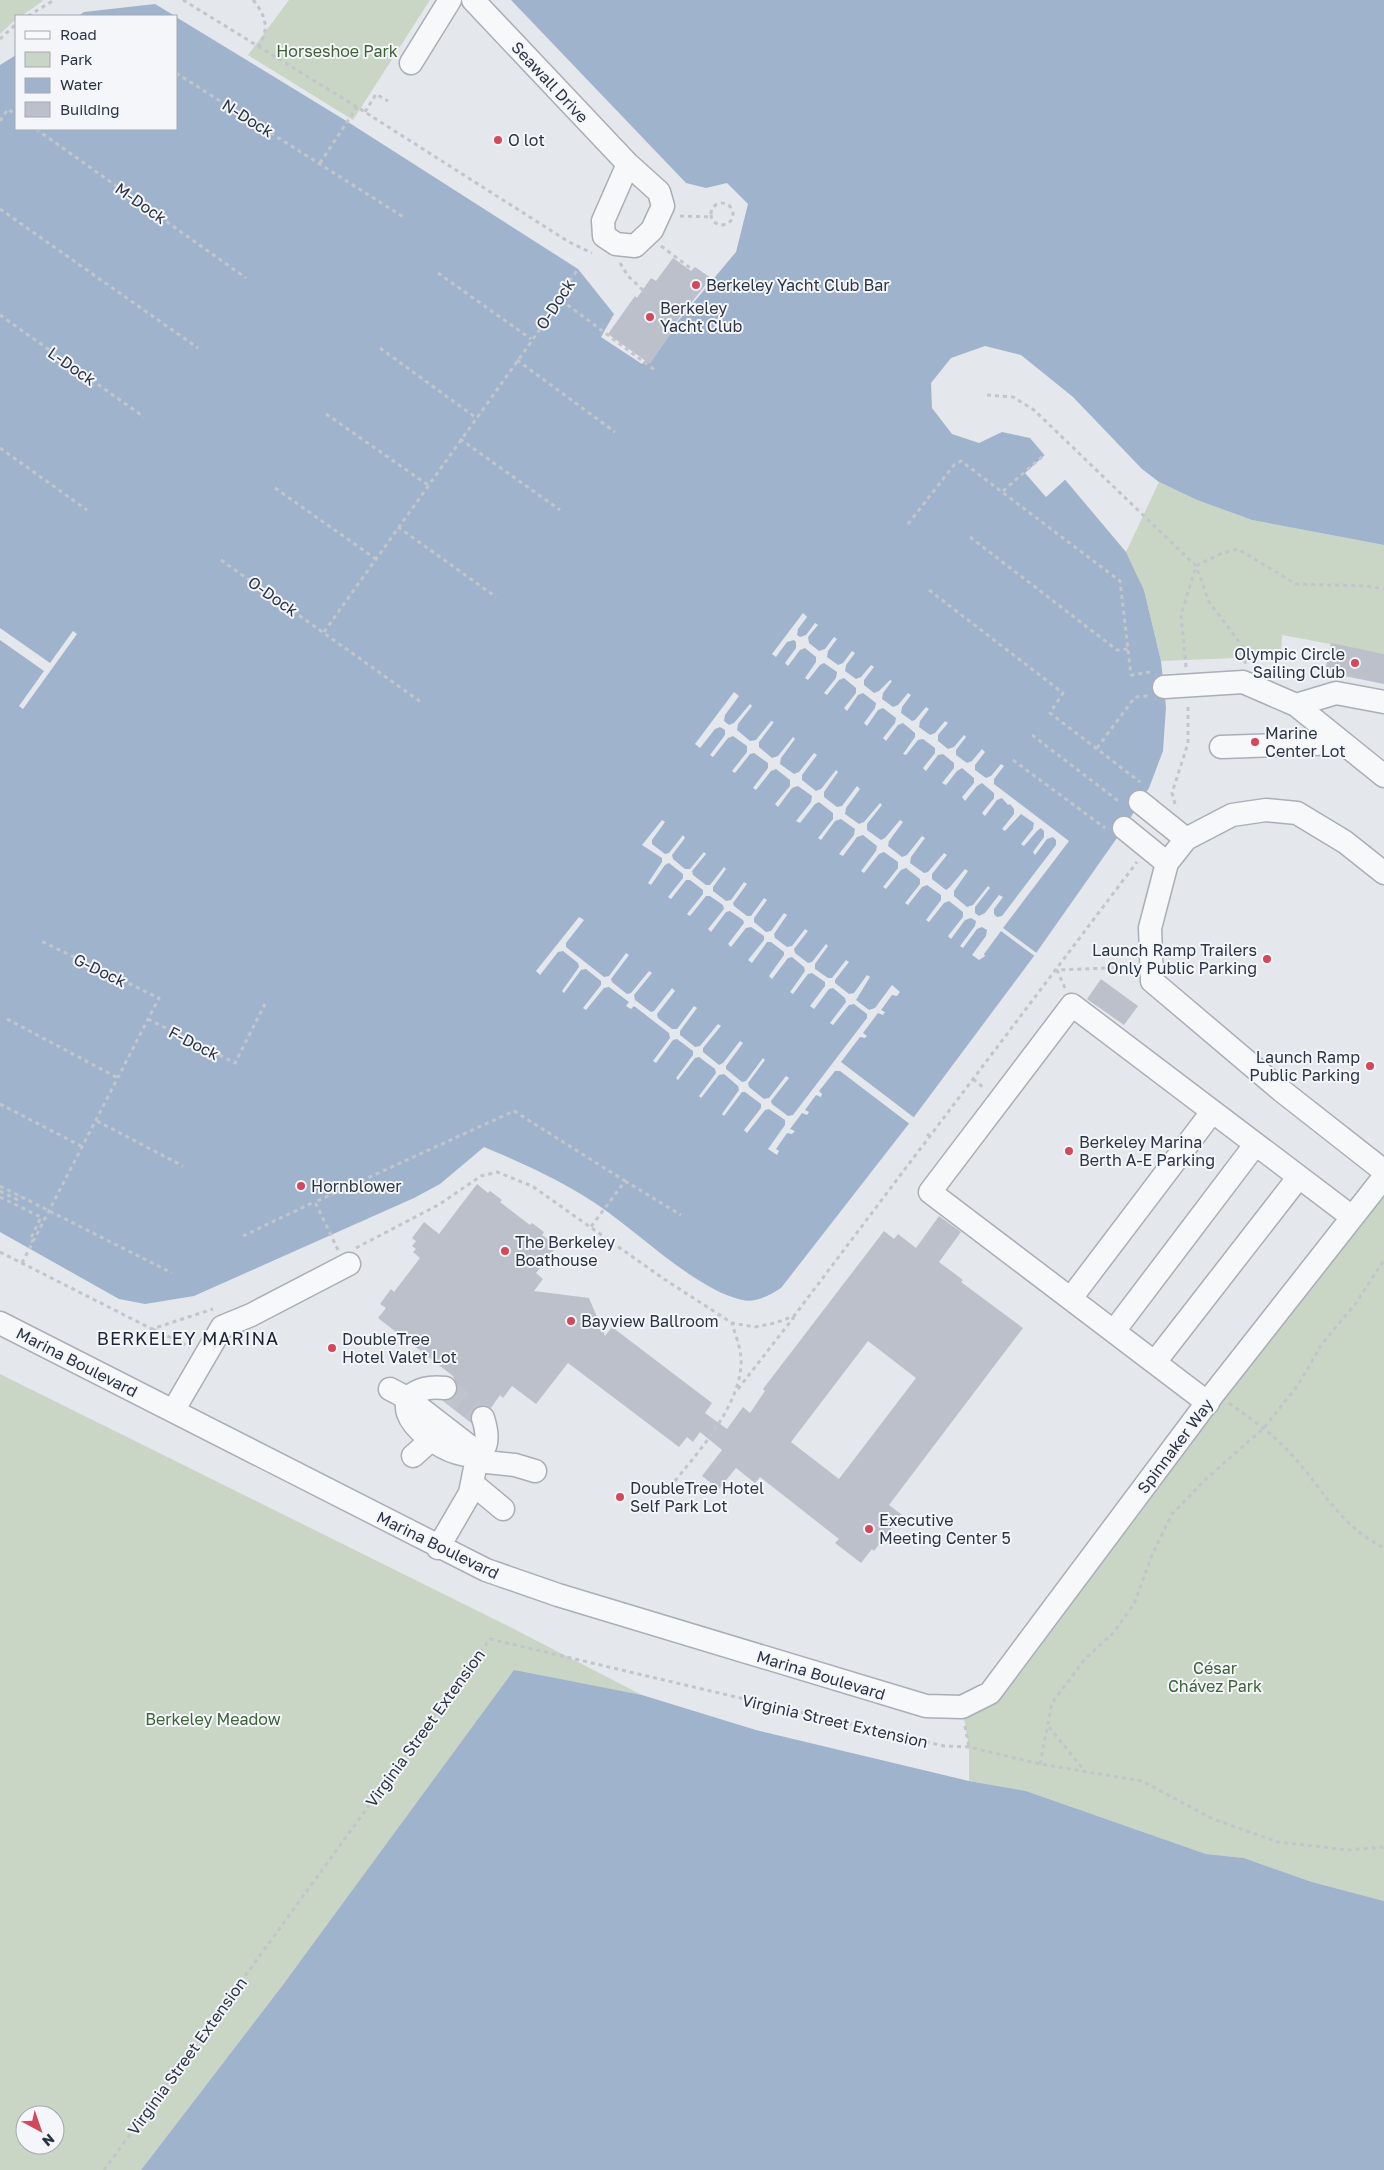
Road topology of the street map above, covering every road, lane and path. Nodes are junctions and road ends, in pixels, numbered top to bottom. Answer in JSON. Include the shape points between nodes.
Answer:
{"nodes":[{"id":1,"x":54,"y":0,"type":"edge"},
{"id":2,"x":183,"y":0,"type":"edge"},
{"id":3,"x":253,"y":0,"type":"edge"},
{"id":4,"x":450,"y":0,"type":"edge"},
{"id":5,"x":472,"y":0,"type":"edge"},
{"id":6,"x":30,"y":15,"type":"edge"},
{"id":7,"x":15,"y":25,"type":"edge"},
{"id":8,"x":0,"y":39,"type":"edge"},
{"id":9,"x":258,"y":47,"type":"junction"},
{"id":10,"x":411,"y":63,"type":"dead end"},
{"id":11,"x":178,"y":74,"type":"edge"},
{"id":12,"x":388,"y":101,"type":"dead end"},
{"id":13,"x":357,"y":107,"type":"junction"},
{"id":14,"x":365,"y":112,"type":"junction"},
{"id":15,"x":15,"y":114,"type":"edge"},
{"id":16,"x":0,"y":121,"type":"edge"},
{"id":17,"x":37,"y":130,"type":"edge"},
{"id":18,"x":320,"y":163,"type":"junction"},
{"id":19,"x":628,"y":164,"type":"junction"},
{"id":20,"x":0,"y":208,"type":"edge"},
{"id":21,"x":660,"y":215,"type":"junction"},
{"id":22,"x":405,"y":218,"type":"dead end"},
{"id":23,"x":712,"y":218,"type":"junction"},
{"id":24,"x":656,"y":243,"type":"dead end"},
{"id":25,"x":613,"y":248,"type":"junction"},
{"id":26,"x":578,"y":269,"type":"dead end"},
{"id":27,"x":693,"y":270,"type":"dead end"},
{"id":28,"x":438,"y":273,"type":"dead end"},
{"id":29,"x":246,"y":278,"type":"dead end"},
{"id":30,"x":647,"y":294,"type":"dead end"},
{"id":31,"x":561,"y":300,"type":"junction"},
{"id":32,"x":0,"y":315,"type":"edge"},
{"id":33,"x":531,"y":340,"type":"junction"},
{"id":34,"x":198,"y":348,"type":"dead end"},
{"id":35,"x":380,"y":348,"type":"dead end"},
{"id":36,"x":517,"y":360,"type":"junction"},
{"id":37,"x":656,"y":371,"type":"dead end"},
{"id":38,"x":987,"y":395,"type":"dead end"},
{"id":39,"x":326,"y":414,"type":"dead end"},
{"id":40,"x":144,"y":417,"type":"dead end"},
{"id":41,"x":476,"y":417,"type":"junction"},
{"id":42,"x":615,"y":432,"type":"dead end"},
{"id":43,"x":460,"y":439,"type":"junction"},
{"id":44,"x":1066,"y":441,"type":"junction"},
{"id":45,"x":1061,"y":444,"type":"dead end"},
{"id":46,"x":0,"y":448,"type":"edge"},
{"id":47,"x":1044,"y":455,"type":"dead end"},
{"id":48,"x":428,"y":485,"type":"junction"},
{"id":49,"x":275,"y":488,"type":"dead end"},
{"id":50,"x":1003,"y":492,"type":"junction"},
{"id":51,"x":87,"y":510,"type":"dead end"},
{"id":52,"x":560,"y":510,"type":"dead end"},
{"id":53,"x":908,"y":524,"type":"dead end"},
{"id":54,"x":398,"y":527,"type":"junction"},
{"id":55,"x":970,"y":537,"type":"dead end"},
{"id":56,"x":376,"y":559,"type":"junction"},
{"id":57,"x":221,"y":560,"type":"dead end"},
{"id":58,"x":1196,"y":566,"type":"junction"},
{"id":59,"x":1384,"y":589,"type":"edge"},
{"id":60,"x":929,"y":590,"type":"dead end"},
{"id":61,"x":496,"y":598,"type":"dead end"},
{"id":62,"x":324,"y":632,"type":"junction"},
{"id":63,"x":1128,"y":649,"type":"junction"},
{"id":64,"x":1243,"y":682,"type":"junction"},
{"id":65,"x":1158,"y":685,"type":"junction"},
{"id":66,"x":1189,"y":686,"type":"junction"},
{"id":67,"x":421,"y":702,"type":"dead end"},
{"id":68,"x":1384,"y":702,"type":"edge"},
{"id":69,"x":1296,"y":705,"type":"junction"},
{"id":70,"x":1032,"y":736,"type":"dead end"},
{"id":71,"x":1343,"y":743,"type":"junction"},
{"id":72,"x":1221,"y":747,"type":"dead end"},
{"id":73,"x":1097,"y":748,"type":"junction"},
{"id":74,"x":1013,"y":760,"type":"dead end"},
{"id":75,"x":1384,"y":776,"type":"edge"},
{"id":76,"x":1128,"y":810,"type":"junction"},
{"id":77,"x":1166,"y":823,"type":"junction"},
{"id":78,"x":1186,"y":839,"type":"junction"},
{"id":79,"x":1148,"y":849,"type":"junction"},
{"id":80,"x":1167,"y":863,"type":"junction"},
{"id":81,"x":1384,"y":873,"type":"edge"},
{"id":82,"x":41,"y":941,"type":"dead end"},
{"id":83,"x":1052,"y":966,"type":"dead end"},
{"id":84,"x":1151,"y":966,"type":"junction"},
{"id":85,"x":1057,"y":970,"type":"junction"},
{"id":86,"x":265,"y":1004,"type":"dead end"},
{"id":87,"x":1072,"y":1006,"type":"junction"},
{"id":88,"x":7,"y":1019,"type":"dead end"},
{"id":89,"x":148,"y":1019,"type":"junction"},
{"id":90,"x":118,"y":1078,"type":"junction"},
{"id":91,"x":0,"y":1104,"type":"edge"},
{"id":92,"x":1212,"y":1112,"type":"junction"},
{"id":93,"x":98,"y":1121,"type":"junction"},
{"id":94,"x":927,"y":1134,"type":"dead end"},
{"id":95,"x":931,"y":1137,"type":"junction"},
{"id":96,"x":1255,"y":1145,"type":"junction"},
{"id":97,"x":83,"y":1147,"type":"junction"},
{"id":98,"x":184,"y":1166,"type":"dead end"},
{"id":99,"x":1384,"y":1171,"type":"edge"},
{"id":100,"x":1384,"y":1177,"type":"edge"},
{"id":101,"x":1298,"y":1178,"type":"junction"},
{"id":102,"x":625,"y":1181,"type":"junction"},
{"id":103,"x":0,"y":1186,"type":"edge"},
{"id":104,"x":0,"y":1191,"type":"edge"},
{"id":105,"x":20,"y":1196,"type":"junction"},
{"id":106,"x":0,"y":1197,"type":"edge"},
{"id":107,"x":315,"y":1202,"type":"junction"},
{"id":108,"x":49,"y":1212,"type":"junction"},
{"id":109,"x":681,"y":1216,"type":"dead end"},
{"id":110,"x":1352,"y":1217,"type":"junction"},
{"id":111,"x":590,"y":1228,"type":"junction"},
{"id":112,"x":242,"y":1236,"type":"dead end"},
{"id":113,"x":33,"y":1242,"type":"junction"},
{"id":114,"x":0,"y":1252,"type":"edge"},
{"id":115,"x":346,"y":1257,"type":"junction"},
{"id":116,"x":1384,"y":1260,"type":"edge"},
{"id":117,"x":22,"y":1263,"type":"junction"},
{"id":118,"x":172,"y":1273,"type":"dead end"},
{"id":119,"x":1071,"y":1298,"type":"junction"},
{"id":120,"x":214,"y":1308,"type":"dead end"},
{"id":121,"x":794,"y":1316,"type":"junction"},
{"id":122,"x":0,"y":1323,"type":"edge"},
{"id":123,"x":732,"y":1323,"type":"junction"},
{"id":124,"x":152,"y":1329,"type":"junction"},
{"id":125,"x":1114,"y":1331,"type":"junction"},
{"id":126,"x":1154,"y":1362,"type":"junction"},
{"id":127,"x":203,"y":1367,"type":"junction"},
{"id":128,"x":444,"y":1388,"type":"tunnel mouth"},
{"id":129,"x":737,"y":1391,"type":"junction"},
{"id":130,"x":399,"y":1393,"type":"junction"},
{"id":131,"x":1212,"y":1397,"type":"junction"},
{"id":132,"x":173,"y":1411,"type":"junction"},
{"id":133,"x":482,"y":1418,"type":"dead end"},
{"id":134,"x":1264,"y":1429,"type":"junction"},
{"id":135,"x":432,"y":1439,"type":"junction"},
{"id":136,"x":413,"y":1456,"type":"dead end"},
{"id":137,"x":478,"y":1457,"type":"junction"},
{"id":138,"x":535,"y":1471,"type":"dead end"},
{"id":139,"x":473,"y":1484,"type":"junction"},
{"id":140,"x":670,"y":1488,"type":"dead end"},
{"id":141,"x":503,"y":1509,"type":"dead end"},
{"id":142,"x":438,"y":1548,"type":"junction"},
{"id":143,"x":1384,"y":1548,"type":"edge"},
{"id":144,"x":962,"y":1706,"type":"joint"},
{"id":145,"x":1049,"y":1726,"type":"junction"},
{"id":146,"x":1040,"y":1764,"type":"junction"},
{"id":147,"x":1083,"y":1769,"type":"junction"},
{"id":148,"x":1384,"y":1847,"type":"edge"},
{"id":149,"x":104,"y":2170,"type":"edge"}],
"edges":[{"from":1,"to":6,"type":"path"},
{"from":2,"to":9,"type":"path"},
{"from":3,"to":9,"type":"path","via":[[265,14],[264,38]]},
{"from":4,"to":10,"type":"street"},
{"from":5,"to":19,"type":"street","name":"Seawall Drive"},
{"from":7,"to":8,"type":"path"},
{"from":9,"to":13,"type":"path"},
{"from":11,"to":18,"type":"path","name":"N-Dock"},
{"from":12,"to":14,"type":"path","via":[[376,94]]},
{"from":13,"to":14,"type":"path"},
{"from":13,"to":18,"type":"path"},
{"from":14,"to":25,"type":"path","via":[[569,242],[601,257]]},
{"from":15,"to":16,"type":"path","via":[[8,109]]},
{"from":17,"to":29,"type":"path","name":"M-Dock"},
{"from":18,"to":22,"type":"path","name":"N-Dock"},
{"from":19,"to":21,"type":"street","name":"Seawall Drive","via":[[658,192],[663,206]]},
{"from":19,"to":25,"type":"street","via":[[603,221]]},
{"from":20,"to":34,"type":"path"},
{"from":21,"to":23,"type":"path"},
{"from":21,"to":25,"type":"street","via":[[652,230],[635,246]]},
{"from":23,"to":23,"type":"path","via":[[717,224],[725,225],[732,220],[733,212],[728,205],[719,204],[713,209]]},
{"from":24,"to":27,"type":"path"},
{"from":25,"to":30,"type":"path","via":[[628,276]]},
{"from":26,"to":31,"type":"path","name":"O-Dock","via":[[558,297]]},
{"from":28,"to":33,"type":"path","name":"O-Dock"},
{"from":31,"to":33,"type":"path","name":"O-Dock"},
{"from":31,"to":37,"type":"path"},
{"from":32,"to":40,"type":"path","name":"L-Dock"},
{"from":33,"to":36,"type":"path","name":"O-Dock"},
{"from":35,"to":41,"type":"path"},
{"from":36,"to":41,"type":"path","name":"O-Dock"},
{"from":36,"to":42,"type":"path"},
{"from":38,"to":44,"type":"path","via":[[1013,397],[1034,410]]},
{"from":39,"to":48,"type":"path"},
{"from":41,"to":43,"type":"path","name":"O-Dock"},
{"from":43,"to":48,"type":"path","name":"O-Dock"},
{"from":43,"to":52,"type":"path"},
{"from":44,"to":45,"type":"path"},
{"from":44,"to":58,"type":"path"},
{"from":46,"to":51,"type":"path"},
{"from":47,"to":50,"type":"path"},
{"from":48,"to":54,"type":"path","name":"O-Dock"},
{"from":49,"to":56,"type":"path"},
{"from":50,"to":53,"type":"path","via":[[961,461],[954,465]]},
{"from":50,"to":63,"type":"path","via":[[1120,581]]},
{"from":54,"to":56,"type":"path","name":"O-Dock"},
{"from":54,"to":61,"type":"path"},
{"from":55,"to":63,"type":"path","via":[[1117,650]]},
{"from":56,"to":62,"type":"path","name":"O-Dock"},
{"from":57,"to":62,"type":"path","name":"O-Dock"},
{"from":58,"to":59,"type":"path","via":[[1238,549],[1296,584]]},
{"from":58,"to":64,"type":"path","via":[[1210,602],[1246,652]]},
{"from":58,"to":66,"type":"path","via":[[1181,615]]},
{"from":60,"to":73,"type":"path","via":[[1063,693],[1050,713]]},
{"from":62,"to":67,"type":"path","name":"O-Dock"},
{"from":63,"to":65,"type":"path","via":[[1131,675]]},
{"from":64,"to":66,"type":"street"},
{"from":64,"to":69,"type":"street"},
{"from":65,"to":66,"type":"street"},
{"from":65,"to":73,"type":"path","via":[[1136,697]]},
{"from":66,"to":77,"type":"path","via":[[1188,743],[1172,793],[1176,810]]},
{"from":68,"to":69,"type":"street","via":[[1336,694]]},
{"from":69,"to":71,"type":"street"},
{"from":70,"to":76,"type":"path"},
{"from":71,"to":72,"type":"street"},
{"from":71,"to":75,"type":"street"},
{"from":73,"to":76,"type":"path"},
{"from":74,"to":76,"type":"path"},
{"from":76,"to":77,"type":"street"},
{"from":76,"to":79,"type":"street"},
{"from":77,"to":78,"type":"street"},
{"from":78,"to":80,"type":"street"},
{"from":78,"to":81,"type":"street","via":[[1232,815],[1266,810],[1297,813],[1345,842]]},
{"from":79,"to":80,"type":"street"},
{"from":79,"to":85,"type":"path"},
{"from":80,"to":84,"type":"street","via":[[1150,928]]},
{"from":82,"to":89,"type":"path","name":"G-Dock","via":[[159,998]]},
{"from":83,"to":85,"type":"path"},
{"from":84,"to":85,"type":"path"},
{"from":84,"to":99,"type":"street","via":[[1152,981],[1275,1085]]},
{"from":85,"to":87,"type":"path"},
{"from":85,"to":95,"type":"path"},
{"from":86,"to":89,"type":"path","name":"F-Dock","via":[[235,1063]]},
{"from":87,"to":92,"type":"street"},
{"from":87,"to":119,"type":"street","via":[[930,1192]]},
{"from":88,"to":90,"type":"path"},
{"from":89,"to":90,"type":"path"},
{"from":90,"to":93,"type":"path"},
{"from":91,"to":97,"type":"path"},
{"from":92,"to":96,"type":"street"},
{"from":92,"to":119,"type":"street"},
{"from":93,"to":97,"type":"path"},
{"from":93,"to":98,"type":"path"},
{"from":94,"to":95,"type":"path"},
{"from":95,"to":121,"type":"path"},
{"from":96,"to":101,"type":"street"},
{"from":96,"to":125,"type":"street"},
{"from":97,"to":108,"type":"path"},
{"from":100,"to":110,"type":"street","name":"Spinnaker Way"},
{"from":101,"to":110,"type":"street"},
{"from":101,"to":126,"type":"street"},
{"from":102,"to":107,"type":"path","via":[[514,1111]]},
{"from":102,"to":109,"type":"path"},
{"from":102,"to":111,"type":"path"},
{"from":103,"to":105,"type":"path"},
{"from":104,"to":105,"type":"path","via":[[18,1200]]},
{"from":105,"to":108,"type":"path"},
{"from":106,"to":113,"type":"path","via":[[42,1217],[30,1240]]},
{"from":107,"to":112,"type":"path"},
{"from":107,"to":115,"type":"path"},
{"from":108,"to":113,"type":"path"},
{"from":108,"to":118,"type":"path"},
{"from":110,"to":131,"type":"street","name":"Spinnaker Way"},
{"from":111,"to":115,"type":"path","via":[[532,1186],[497,1172],[481,1176],[440,1204]]},
{"from":111,"to":123,"type":"path"},
{"from":113,"to":117,"type":"path"},
{"from":114,"to":117,"type":"path"},
{"from":115,"to":127,"type":"street","via":[[316,1286],[256,1318],[222,1326]]},
{"from":116,"to":134,"type":"path"},
{"from":117,"to":124,"type":"path"},
{"from":119,"to":125,"type":"street"},
{"from":120,"to":124,"type":"path"},
{"from":121,"to":123,"type":"path","via":[[755,1327]]},
{"from":121,"to":129,"type":"path"},
{"from":122,"to":132,"type":"street","name":"Marina Boulevard"},
{"from":123,"to":129,"type":"path","via":[[741,1357]]},
{"from":124,"to":127,"type":"path"},
{"from":125,"to":126,"type":"street"},
{"from":126,"to":131,"type":"street"},
{"from":127,"to":132,"type":"street"},
{"from":128,"to":130,"type":"street","via":[[434,1386]]},
{"from":129,"to":140,"type":"path","via":[[706,1442]]},
{"from":130,"to":135,"type":"street","via":[[417,1428]]},
{"from":130,"to":137,"type":"street"},
{"from":131,"to":134,"type":"path"},
{"from":131,"to":144,"type":"street","name":"Spinnaker Way","via":[[990,1693]]},
{"from":132,"to":142,"type":"street","name":"Marina Boulevard"},
{"from":133,"to":137,"type":"street","via":[[486,1437]]},
{"from":134,"to":143,"type":"path","via":[[1292,1455],[1346,1522],[1363,1537]]},
{"from":134,"to":145,"type":"path","via":[[1208,1477],[1172,1514],[1134,1604],[1113,1633],[1085,1659],[1052,1703]]},
{"from":135,"to":136,"type":"street"},
{"from":135,"to":137,"type":"street","via":[[454,1454]]},
{"from":137,"to":138,"type":"street"},
{"from":137,"to":139,"type":"street"},
{"from":139,"to":141,"type":"street"},
{"from":139,"to":142,"type":"street"},
{"from":142,"to":144,"type":"street","name":"Marina Boulevard","via":[[486,1570],[614,1612],[926,1706]]},
{"from":145,"to":146,"type":"path"},
{"from":145,"to":147,"type":"path"},
{"from":146,"to":147,"type":"path"},
{"from":146,"to":149,"type":"path","name":"Virginia Street Extension","via":[[968,1747],[944,1746],[490,1639]]},
{"from":147,"to":148,"type":"path","via":[[1142,1781],[1214,1819],[1278,1842],[1348,1850]]}]}
